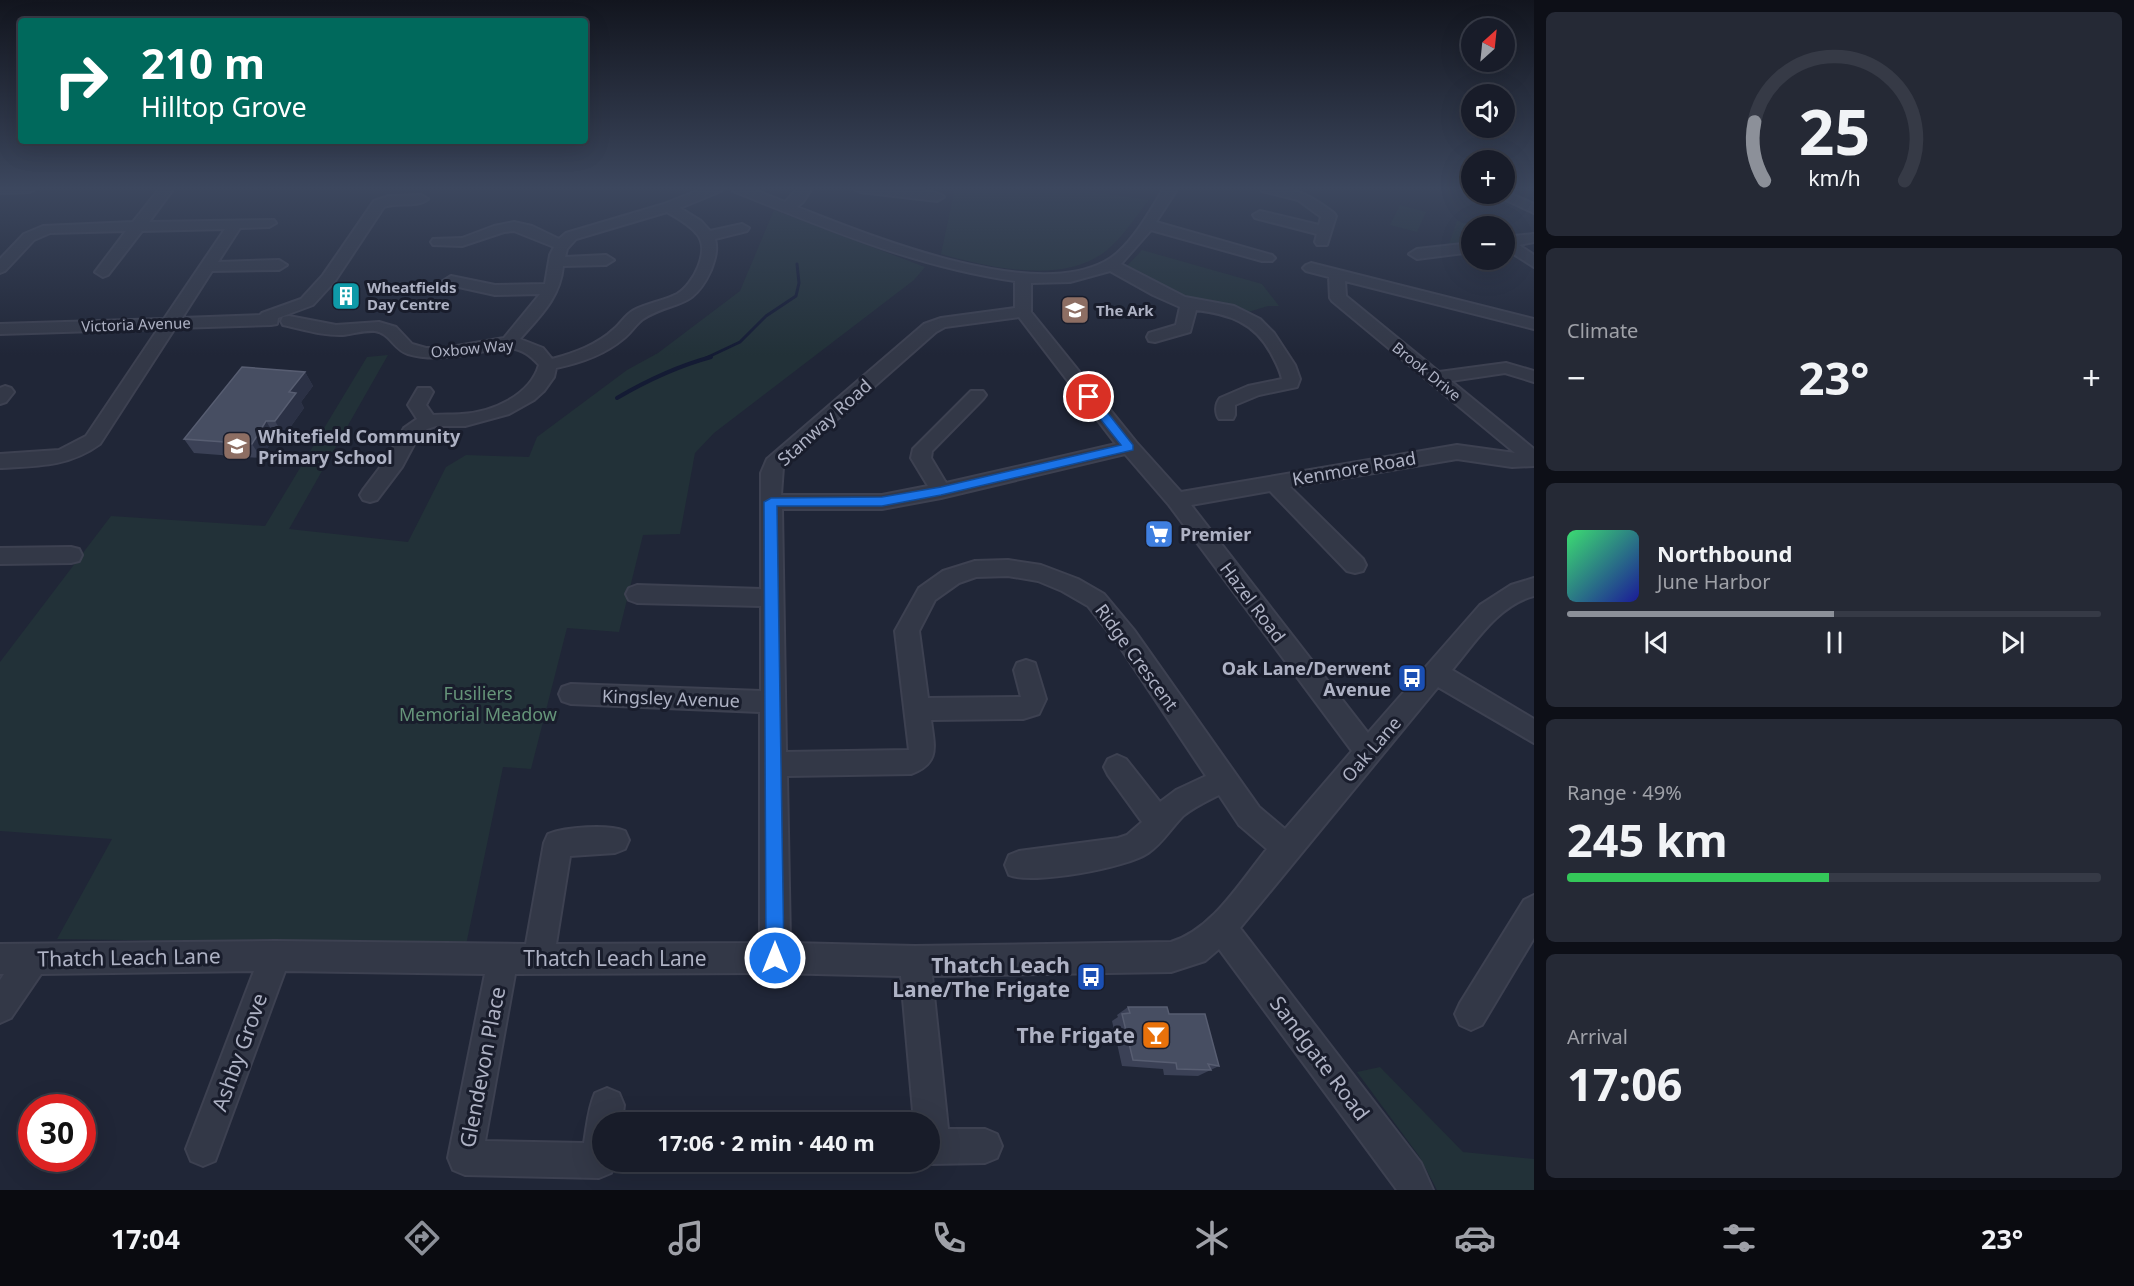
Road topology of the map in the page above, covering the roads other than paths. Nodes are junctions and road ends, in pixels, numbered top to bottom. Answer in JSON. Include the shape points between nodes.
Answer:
{"nodes":[{"id":1,"x":23,"y":244,"type":"edge"},
{"id":2,"x":123,"y":244,"type":"edge"},
{"id":3,"x":222,"y":244,"type":"edge"},
{"id":4,"x":352,"y":244,"type":"edge"},
{"id":5,"x":561,"y":244,"type":"edge"},
{"id":6,"x":710,"y":244,"type":"edge"},
{"id":7,"x":883,"y":244,"type":"edge"},
{"id":8,"x":1131,"y":244,"type":"edge"},
{"id":9,"x":1197,"y":244,"type":"edge"},
{"id":10,"x":1461,"y":248,"type":"edge"},
{"id":11,"x":1515,"y":249,"type":"edge"},
{"id":12,"x":1417,"y":254,"type":"dead end"},
{"id":13,"x":1267,"y":258,"type":"dead end"},
{"id":14,"x":606,"y":260,"type":"dead end"},
{"id":15,"x":556,"y":262,"type":"junction"},
{"id":16,"x":1534,"y":262,"type":"edge"},
{"id":17,"x":279,"y":265,"type":"dead end"},
{"id":18,"x":1111,"y":265,"type":"junction"},
{"id":19,"x":206,"y":267,"type":"junction"},
{"id":20,"x":0,"y":268,"type":"edge"},
{"id":21,"x":1311,"y":268,"type":"dead end"},
{"id":22,"x":103,"y":272,"type":"dead end"},
{"id":23,"x":1337,"y":276,"type":"junction"},
{"id":24,"x":1023,"y":278,"type":"junction"},
{"id":25,"x":451,"y":281,"type":"dead end"},
{"id":26,"x":551,"y":289,"type":"junction"},
{"id":27,"x":1189,"y":303,"type":"junction"},
{"id":28,"x":1023,"y":312,"type":"junction"},
{"id":29,"x":254,"y":320,"type":"junction"},
{"id":30,"x":272,"y":320,"type":"dead end"},
{"id":31,"x":290,"y":321,"type":"dead end"},
{"id":32,"x":168,"y":323,"type":"junction"},
{"id":33,"x":1534,"y":324,"type":"edge"},
{"id":34,"x":0,"y":329,"type":"edge"},
{"id":35,"x":1155,"y":337,"type":"dead end"},
{"id":36,"x":509,"y":343,"type":"junction"},
{"id":37,"x":548,"y":365,"type":"junction"},
{"id":38,"x":1534,"y":377,"type":"edge"},
{"id":39,"x":1436,"y":378,"type":"junction"},
{"id":40,"x":1291,"y":384,"type":"junction"},
{"id":41,"x":1308,"y":391,"type":"dead end"},
{"id":42,"x":424,"y":392,"type":"dead end"},
{"id":43,"x":977,"y":395,"type":"dead end"},
{"id":44,"x":1222,"y":405,"type":"dead end"},
{"id":45,"x":428,"y":421,"type":"junction"},
{"id":46,"x":1129,"y":447,"type":"junction"},
{"id":47,"x":1534,"y":459,"type":"edge"},
{"id":48,"x":0,"y":460,"type":"edge"},
{"id":49,"x":1273,"y":482,"type":"junction"},
{"id":50,"x":941,"y":491,"type":"junction"},
{"id":51,"x":370,"y":495,"type":"dead end"},
{"id":52,"x":1176,"y":500,"type":"junction"},
{"id":53,"x":771,"y":502,"type":"junction"},
{"id":54,"x":70,"y":555,"type":"dead end"},
{"id":55,"x":0,"y":556,"type":"edge"},
{"id":56,"x":1355,"y":565,"type":"dead end"},
{"id":57,"x":1534,"y":587,"type":"edge"},
{"id":58,"x":637,"y":594,"type":"dead end"},
{"id":59,"x":771,"y":598,"type":"junction"},
{"id":60,"x":1026,"y":669,"type":"dead end"},
{"id":61,"x":1436,"y":673,"type":"junction"},
{"id":62,"x":571,"y":694,"type":"dead end"},
{"id":63,"x":771,"y":702,"type":"junction"},
{"id":64,"x":917,"y":710,"type":"junction"},
{"id":65,"x":1534,"y":732,"type":"edge"},
{"id":66,"x":1368,"y":752,"type":"junction"},
{"id":67,"x":775,"y":764,"type":"junction"},
{"id":68,"x":1117,"y":767,"type":"dead end"},
{"id":69,"x":1224,"y":781,"type":"junction"},
{"id":70,"x":1159,"y":823,"type":"junction"},
{"id":71,"x":615,"y":840,"type":"dead end"},
{"id":72,"x":1286,"y":848,"type":"junction"},
{"id":73,"x":1019,"y":865,"type":"dead end"},
{"id":74,"x":1534,"y":910,"type":"edge"},
{"id":75,"x":1221,"y":928,"type":"junction"},
{"id":76,"x":276,"y":956,"type":"junction"},
{"id":77,"x":539,"y":958,"type":"junction"},
{"id":78,"x":775,"y":958,"type":"junction"},
{"id":79,"x":0,"y":959,"type":"edge"},
{"id":80,"x":33,"y":959,"type":"junction"},
{"id":81,"x":503,"y":959,"type":"junction"},
{"id":82,"x":915,"y":961,"type":"junction"},
{"id":83,"x":0,"y":1007,"type":"edge"},
{"id":84,"x":1471,"y":1014,"type":"dead end"},
{"id":85,"x":928,"y":1112,"type":"edge"},
{"id":86,"x":985,"y":1146,"type":"dead end"},
{"id":87,"x":940,"y":1147,"type":"edge"},
{"id":88,"x":203,"y":1149,"type":"dead end"},
{"id":89,"x":592,"y":1161,"type":"edge"},
{"id":90,"x":1412,"y":1183,"type":"edge"}],
"edges":[{"from":1,"to":20,"type":"street"},
{"from":2,"to":22,"type":"street"},
{"from":3,"to":19,"type":"street"},
{"from":4,"to":29,"type":"street","via":[[307,302]]},
{"from":5,"to":15,"type":"street"},
{"from":6,"to":37,"type":"street","via":[[706,262],[687,295],[633,318],[603,346],[575,359]]},
{"from":7,"to":24,"type":"street","via":[[926,260]]},
{"from":8,"to":18,"type":"street"},
{"from":9,"to":13,"type":"street","via":[[1222,253]]},
{"from":10,"to":12,"type":"street"},
{"from":11,"to":16,"type":"street"},
{"from":14,"to":15,"type":"street"},
{"from":15,"to":26,"type":"street"},
{"from":17,"to":19,"type":"street"},
{"from":18,"to":24,"type":"street","via":[[1068,278]]},
{"from":18,"to":27,"type":"street"},
{"from":19,"to":32,"type":"street"},
{"from":21,"to":23,"type":"street"},
{"from":23,"to":33,"type":"street"},
{"from":23,"to":39,"type":"street","name":"Brook Drive","via":[[1338,298]]},
{"from":24,"to":28,"type":"street"},
{"from":25,"to":26,"type":"street","via":[[495,290]]},
{"from":26,"to":36,"type":"street"},
{"from":27,"to":35,"type":"street","via":[[1184,328]]},
{"from":27,"to":40,"type":"street","via":[[1235,312],[1262,327],[1288,369]]},
{"from":28,"to":46,"type":"street","name":"Hazel Road"},
{"from":28,"to":53,"type":"street","name":"Stanway Road","via":[[941,323],[930,328],[774,464]]},
{"from":29,"to":30,"type":"street","name":"Victoria Avenue"},
{"from":29,"to":32,"type":"street","name":"Victoria Avenue"},
{"from":31,"to":36,"type":"street","name":"Oxbow Way","via":[[323,329],[382,327],[393,332],[402,345],[430,353]]},
{"from":32,"to":34,"type":"street","name":"Victoria Avenue"},
{"from":32,"to":48,"type":"street","via":[[93,440],[81,450],[60,458]]},
{"from":36,"to":37,"type":"street","name":"Oxbow Way","via":[[528,346],[541,354]]},
{"from":37,"to":45,"type":"street","via":[[547,375],[536,388],[498,412],[465,420]]},
{"from":38,"to":39,"type":"street","via":[[1506,368]]},
{"from":39,"to":47,"type":"street","name":"Brook Drive"},
{"from":40,"to":41,"type":"street"},
{"from":40,"to":44,"type":"street","via":[[1254,390]]},
{"from":42,"to":45,"type":"street","via":[[417,405]]},
{"from":43,"to":50,"type":"street","via":[[923,449],[921,458]]},
{"from":45,"to":51,"type":"street","via":[[405,440],[395,462]]},
{"from":46,"to":50,"type":"street"},
{"from":46,"to":52,"type":"street","name":"Hazel Road"},
{"from":47,"to":49,"type":"street","name":"Kenmore Road","via":[[1457,452]]},
{"from":49,"to":52,"type":"street","name":"Kenmore Road"},
{"from":49,"to":56,"type":"street"},
{"from":50,"to":53,"type":"street","via":[[882,502]]},
{"from":52,"to":66,"type":"street","name":"Hazel Road"},
{"from":53,"to":59,"type":"street","name":"Stanway Road"},
{"from":54,"to":55,"type":"street"},
{"from":57,"to":61,"type":"street","name":"Oak Lane","via":[[1519,591],[1488,611]]},
{"from":58,"to":59,"type":"street"},
{"from":59,"to":63,"type":"street","name":"Stanway Road"},
{"from":60,"to":64,"type":"street","via":[[1034,699],[1030,706]]},
{"from":61,"to":65,"type":"street"},
{"from":61,"to":66,"type":"street","name":"Oak Lane"},
{"from":62,"to":63,"type":"street","name":"Kingsley Avenue"},
{"from":63,"to":67,"type":"street","name":"Stanway Road"},
{"from":64,"to":67,"type":"street","name":"Ridge Crescent","via":[[922,751],[910,762]]},
{"from":64,"to":69,"type":"street","name":"Ridge Crescent","via":[[907,631],[927,594],[951,577],[975,569],[1041,573],[1096,600],[1126,637]]},
{"from":66,"to":72,"type":"street","name":"Oak Lane"},
{"from":67,"to":78,"type":"street","name":"Stanway Road"},
{"from":68,"to":70,"type":"street"},
{"from":69,"to":70,"type":"street","via":[[1191,794]]},
{"from":69,"to":72,"type":"street","name":"Ridge Crescent","via":[[1249,816]]},
{"from":70,"to":73,"type":"street","via":[[1131,848]]},
{"from":71,"to":77,"type":"street","via":[[558,843]]},
{"from":72,"to":75,"type":"street","name":"Oak Lane"},
{"from":74,"to":84,"type":"street"},
{"from":75,"to":82,"type":"street","name":"Thatch Leach Lane","via":[[1194,950],[1171,957]]},
{"from":75,"to":90,"type":"street","name":"Sandgate Road"},
{"from":76,"to":80,"type":"street","name":"Thatch Leach Lane"},
{"from":76,"to":81,"type":"street","name":"Thatch Leach Lane"},
{"from":76,"to":88,"type":"street","name":"Ashby Grove"},
{"from":77,"to":78,"type":"street","name":"Thatch Leach Lane"},
{"from":77,"to":81,"type":"street","name":"Thatch Leach Lane"},
{"from":78,"to":82,"type":"street","name":"Thatch Leach Lane"},
{"from":79,"to":80,"type":"street","name":"Thatch Leach Lane"},
{"from":80,"to":83,"type":"street"},
{"from":81,"to":89,"type":"street","name":"Glendevon Place","via":[[465,1158]]},
{"from":82,"to":85,"type":"street"},
{"from":86,"to":87,"type":"street"}]}
